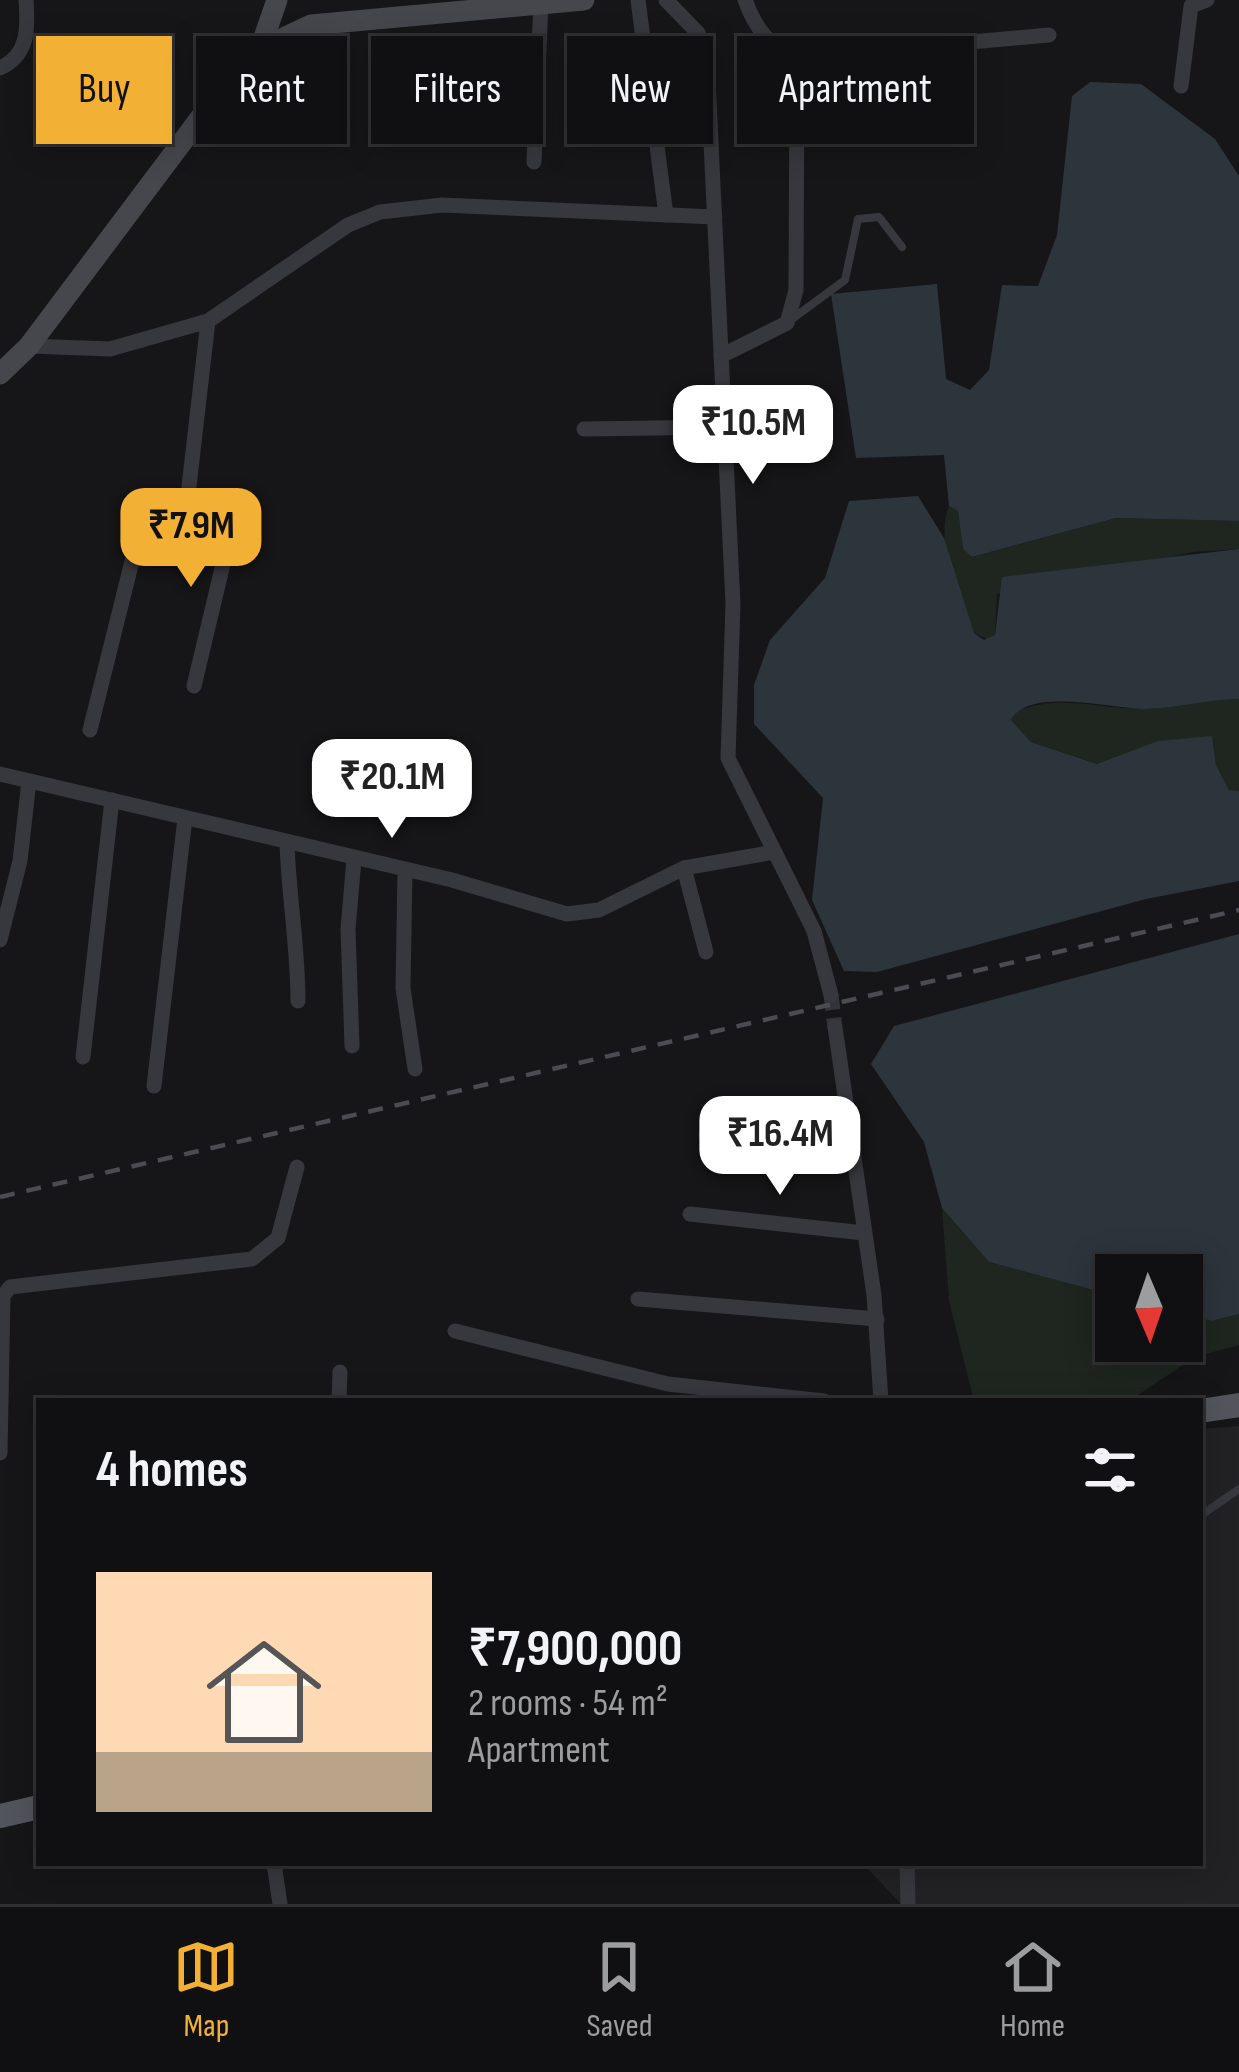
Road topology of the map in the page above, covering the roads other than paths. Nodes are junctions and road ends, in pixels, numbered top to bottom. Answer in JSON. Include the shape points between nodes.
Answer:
{"nodes":[{"id":1,"x":26,"y":0,"type":"edge"},
{"id":2,"x":278,"y":0,"type":"edge"},
{"id":3,"x":584,"y":0,"type":"edge"},
{"id":4,"x":638,"y":0,"type":"edge"},
{"id":5,"x":666,"y":0,"type":"edge"},
{"id":6,"x":745,"y":0,"type":"edge"},
{"id":7,"x":1207,"y":0,"type":"edge"},
{"id":8,"x":541,"y":2,"type":"edge"},
{"id":9,"x":1049,"y":34,"type":"dead end"},
{"id":10,"x":265,"y":36,"type":"edge"},
{"id":11,"x":288,"y":36,"type":"edge"},
{"id":12,"x":763,"y":36,"type":"edge"},
{"id":13,"x":974,"y":41,"type":"edge"},
{"id":14,"x":0,"y":68,"type":"edge"},
{"id":15,"x":1181,"y":86,"type":"dead end"},
{"id":16,"x":196,"y":124,"type":"edge"},
{"id":17,"x":795,"y":144,"type":"edge"},
{"id":18,"x":535,"y":162,"type":"dead end"},
{"id":19,"x":666,"y":215,"type":"junction"},
{"id":20,"x":715,"y":217,"type":"junction"},
{"id":21,"x":902,"y":247,"type":"dead end"},
{"id":22,"x":208,"y":321,"type":"junction"},
{"id":23,"x":787,"y":323,"type":"junction"},
{"id":24,"x":29,"y":346,"type":"junction"},
{"id":25,"x":722,"y":356,"type":"junction"},
{"id":26,"x":0,"y":374,"type":"edge"},
{"id":27,"x":725,"y":427,"type":"junction"},
{"id":28,"x":584,"y":429,"type":"dead end"},
{"id":29,"x":188,"y":495,"type":"junction"},
{"id":30,"x":194,"y":686,"type":"dead end"},
{"id":31,"x":90,"y":730,"type":"dead end"},
{"id":32,"x":0,"y":774,"type":"edge"},
{"id":33,"x":28,"y":781,"type":"junction"},
{"id":34,"x":112,"y":800,"type":"junction"},
{"id":35,"x":185,"y":818,"type":"junction"},
{"id":36,"x":287,"y":844,"type":"junction"},
{"id":37,"x":774,"y":852,"type":"junction"},
{"id":38,"x":354,"y":859,"type":"junction"},
{"id":39,"x":684,"y":868,"type":"junction"},
{"id":40,"x":405,"y":871,"type":"junction"},
{"id":41,"x":0,"y":940,"type":"edge"},
{"id":42,"x":706,"y":952,"type":"dead end"},
{"id":43,"x":830,"y":995,"type":"tunnel mouth"},
{"id":44,"x":298,"y":1001,"type":"dead end"},
{"id":45,"x":835,"y":1027,"type":"tunnel mouth"},
{"id":46,"x":352,"y":1046,"type":"dead end"},
{"id":47,"x":83,"y":1057,"type":"dead end"},
{"id":48,"x":415,"y":1069,"type":"dead end"},
{"id":49,"x":154,"y":1086,"type":"dead end"},
{"id":50,"x":706,"y":1135,"type":"dead end"},
{"id":51,"x":851,"y":1146,"type":"junction"},
{"id":52,"x":296,"y":1167,"type":"dead end"},
{"id":53,"x":690,"y":1214,"type":"dead end"},
{"id":54,"x":864,"y":1233,"type":"junction"},
{"id":55,"x":638,"y":1299,"type":"dead end"},
{"id":56,"x":877,"y":1319,"type":"junction"},
{"id":57,"x":455,"y":1331,"type":"dead end"},
{"id":58,"x":340,"y":1372,"type":"dead end"},
{"id":59,"x":339,"y":1398,"type":"edge"},
{"id":60,"x":796,"y":1398,"type":"edge"},
{"id":61,"x":881,"y":1398,"type":"edge"},
{"id":62,"x":1239,"y":1405,"type":"edge"},
{"id":63,"x":1203,"y":1411,"type":"edge"},
{"id":64,"x":0,"y":1453,"type":"edge"},
{"id":65,"x":1239,"y":1489,"type":"edge"},
{"id":66,"x":1203,"y":1514,"type":"edge"},
{"id":67,"x":36,"y":1808,"type":"edge"},
{"id":68,"x":0,"y":1816,"type":"edge"},
{"id":69,"x":274,"y":1866,"type":"edge"},
{"id":70,"x":907,"y":1866,"type":"edge"},
{"id":71,"x":280,"y":1904,"type":"edge"},
{"id":72,"x":908,"y":1904,"type":"edge"}],
"edges":[{"from":1,"to":14,"type":"street","via":[[27,36]]},
{"from":2,"to":10,"type":"main road"},
{"from":3,"to":8,"type":"main road"},
{"from":4,"to":19,"type":"street"},
{"from":5,"to":20,"type":"street","via":[[704,44]]},
{"from":6,"to":12,"type":"street"},
{"from":7,"to":15,"type":"street","via":[[1191,6],[1185,20]]},
{"from":8,"to":11,"type":"main road","via":[[311,25]]},
{"from":8,"to":18,"type":"street"},
{"from":9,"to":13,"type":"street"},
{"from":16,"to":24,"type":"main road"},
{"from":17,"to":23,"type":"street","via":[[796,290]]},
{"from":19,"to":20,"type":"street"},
{"from":19,"to":22,"type":"street","via":[[442,205],[380,212],[348,225]]},
{"from":20,"to":25,"type":"street"},
{"from":21,"to":23,"type":"lane","via":[[879,217],[858,219],[845,280]]},
{"from":22,"to":24,"type":"street","via":[[110,349]]},
{"from":22,"to":29,"type":"street"},
{"from":23,"to":25,"type":"street"},
{"from":24,"to":26,"type":"main road"},
{"from":25,"to":27,"type":"street"},
{"from":27,"to":28,"type":"street"},
{"from":27,"to":37,"type":"street","via":[[734,604],[728,758]]},
{"from":29,"to":30,"type":"street","via":[[225,504],[233,522]]},
{"from":29,"to":31,"type":"street","via":[[143,517]]},
{"from":32,"to":33,"type":"street"},
{"from":33,"to":34,"type":"street"},
{"from":33,"to":41,"type":"street"},
{"from":34,"to":35,"type":"street"},
{"from":34,"to":47,"type":"street"},
{"from":35,"to":36,"type":"street"},
{"from":35,"to":49,"type":"street"},
{"from":36,"to":38,"type":"street"},
{"from":36,"to":44,"type":"street"},
{"from":37,"to":39,"type":"street"},
{"from":37,"to":43,"type":"street","via":[[814,931]]},
{"from":38,"to":40,"type":"street"},
{"from":38,"to":46,"type":"street"},
{"from":39,"to":40,"type":"street","via":[[599,910],[567,914]]},
{"from":39,"to":42,"type":"street"},
{"from":40,"to":48,"type":"street","via":[[403,988]]},
{"from":45,"to":51,"type":"street"},
{"from":50,"to":51,"type":"street"},
{"from":51,"to":54,"type":"street"},
{"from":52,"to":64,"type":"street","via":[[278,1238],[252,1259],[10,1287],[3,1296]]},
{"from":53,"to":54,"type":"street"},
{"from":54,"to":56,"type":"street"},
{"from":55,"to":56,"type":"street"},
{"from":56,"to":61,"type":"street"},
{"from":57,"to":60,"type":"street","via":[[668,1384]]},
{"from":58,"to":59,"type":"street"},
{"from":62,"to":63,"type":"main road"},
{"from":65,"to":66,"type":"lane"},
{"from":67,"to":68,"type":"main road"},
{"from":69,"to":71,"type":"street"},
{"from":70,"to":72,"type":"street"}]}
